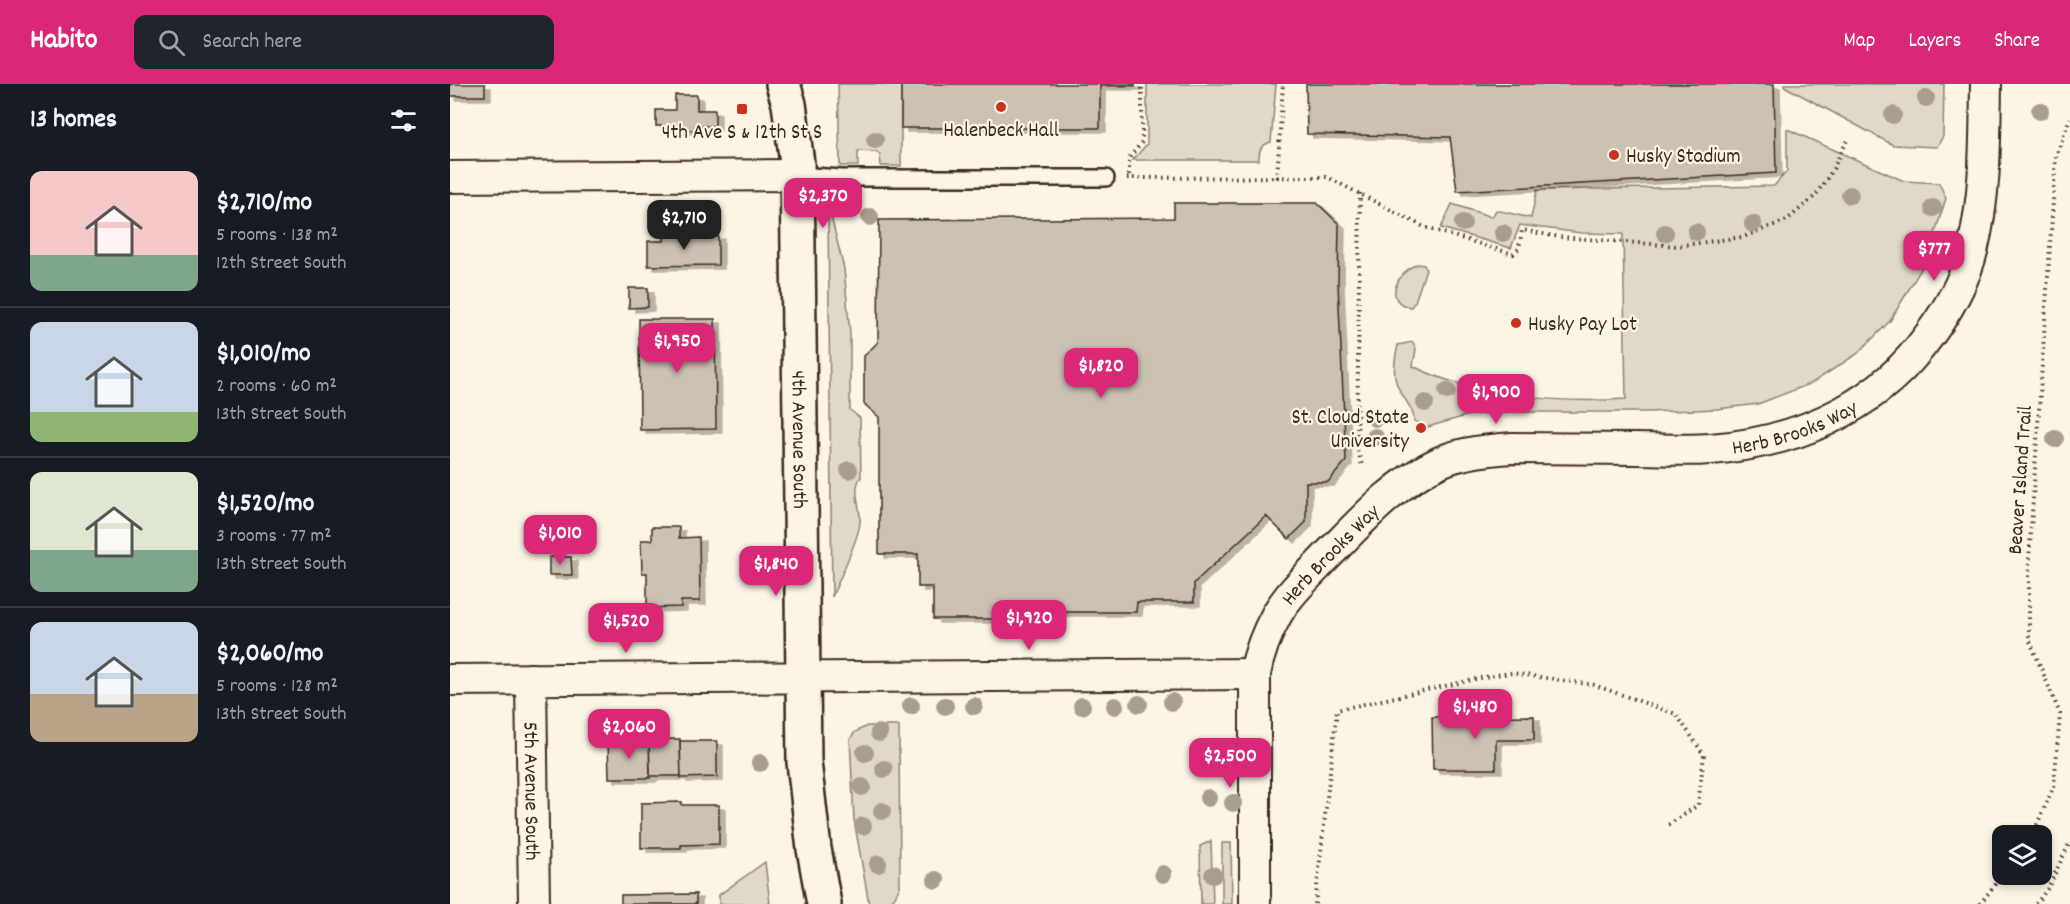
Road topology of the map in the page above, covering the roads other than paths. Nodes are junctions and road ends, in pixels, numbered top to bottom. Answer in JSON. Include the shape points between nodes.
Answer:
{"nodes":[{"id":1,"x":783,"y":84,"type":"edge"},
{"id":2,"x":1986,"y":84,"type":"edge"},
{"id":3,"x":797,"y":175,"type":"junction"},
{"id":4,"x":450,"y":177,"type":"edge"},
{"id":5,"x":1106,"y":178,"type":"road end"},
{"id":6,"x":1255,"y":674,"type":"junction"},
{"id":7,"x":802,"y":676,"type":"junction"},
{"id":8,"x":531,"y":679,"type":"junction"},
{"id":9,"x":450,"y":680,"type":"edge"},
{"id":10,"x":534,"y":904,"type":"edge"},
{"id":11,"x":824,"y":904,"type":"edge"},
{"id":12,"x":1255,"y":904,"type":"edge"}],
"edges":[{"from":1,"to":3,"type":"street","name":"4th Avenue South"},
{"from":2,"to":6,"type":"street","name":"Herb Brooks Way","via":[[1982,197],[1966,272],[1932,333],[1877,390],[1842,413],[1763,442],[1710,449],[1512,448],[1442,461],[1378,504],[1296,588],[1263,641]]},
{"from":3,"to":4,"type":"street"},
{"from":3,"to":5,"type":"lane"},
{"from":3,"to":7,"type":"street","name":"4th Avenue South"},
{"from":6,"to":7,"type":"street"},
{"from":6,"to":12,"type":"street","name":"Herb Brooks Way"},
{"from":7,"to":8,"type":"street"},
{"from":7,"to":11,"type":"street","name":"4th Avenue South","via":[[804,762]]},
{"from":8,"to":9,"type":"street"},
{"from":8,"to":10,"type":"street","name":"5th Avenue South"}]}
